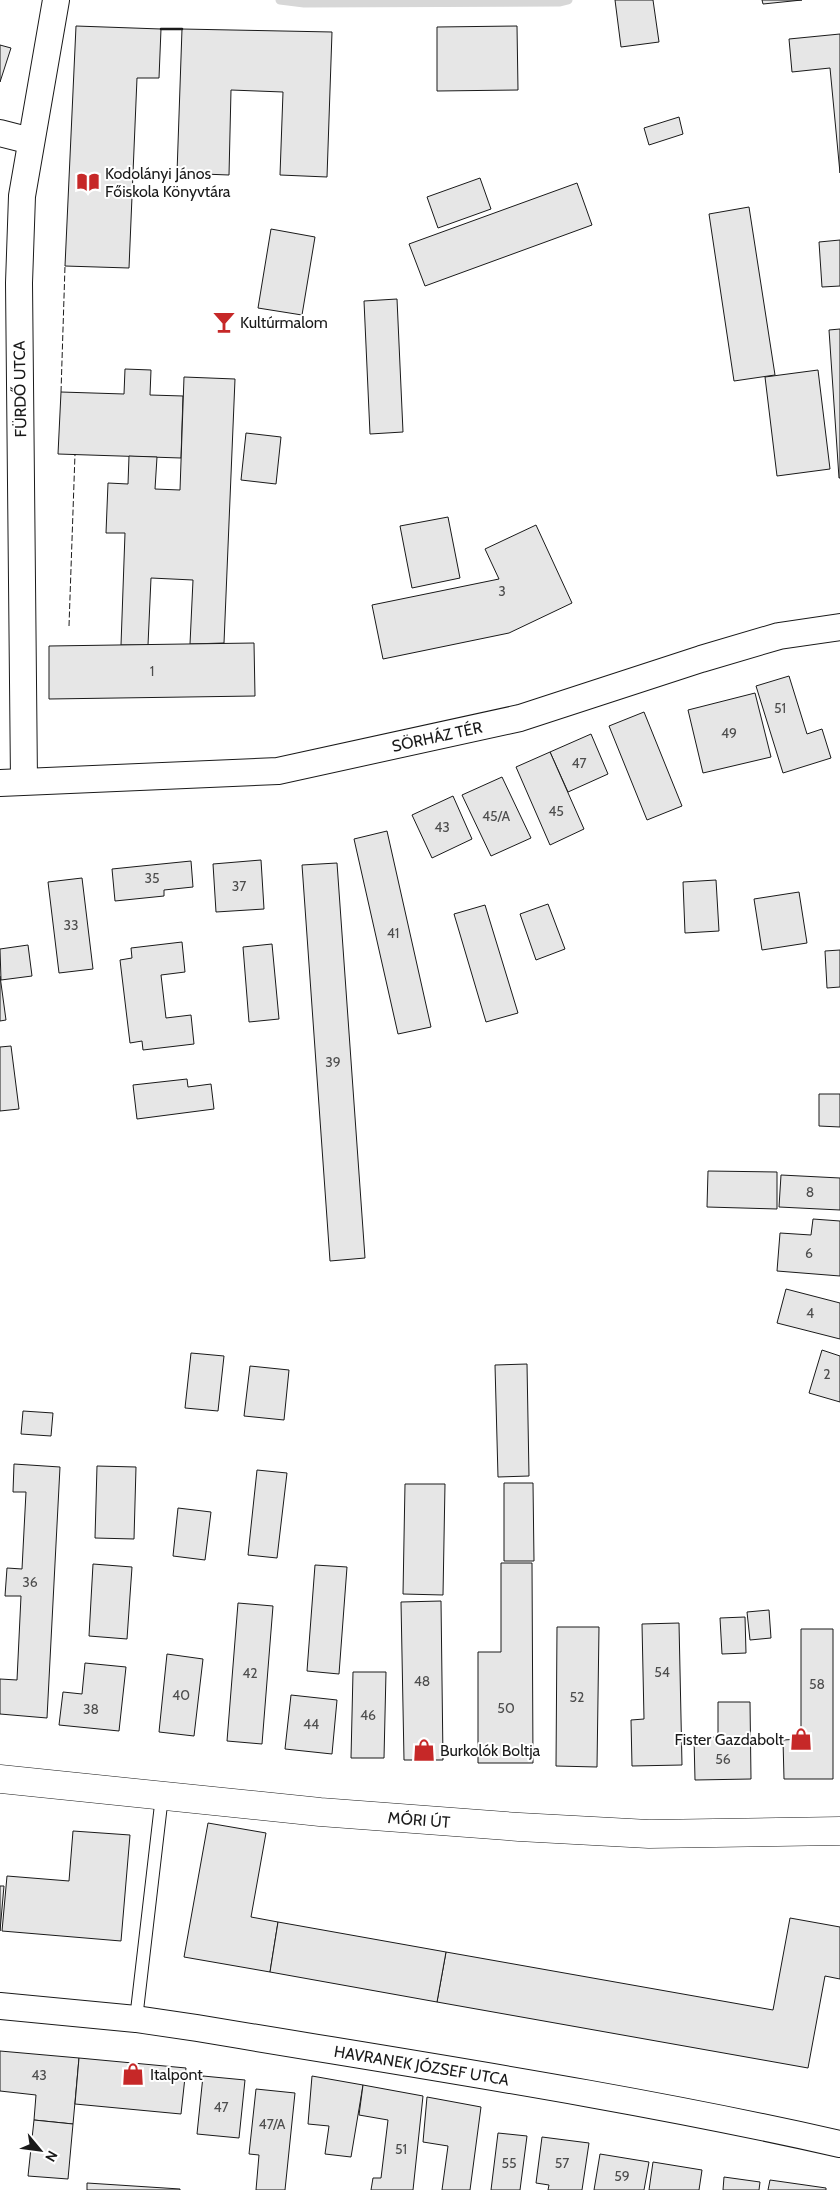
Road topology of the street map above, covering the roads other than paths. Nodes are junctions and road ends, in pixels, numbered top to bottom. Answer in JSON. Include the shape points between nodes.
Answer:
{"nodes":[{"id":1,"x":56,"y":0,"type":"edge"},
{"id":2,"x":0,"y":133,"type":"edge"},
{"id":3,"x":31,"y":141,"type":"junction"},
{"id":4,"x":840,"y":627,"type":"edge"},
{"id":5,"x":12,"y":782,"type":"edge"},
{"id":6,"x":0,"y":1779,"type":"edge"},
{"id":7,"x":162,"y":1796,"type":"junction"},
{"id":8,"x":840,"y":1831,"type":"edge"},
{"id":9,"x":0,"y":2006,"type":"edge"},
{"id":10,"x":136,"y":2019,"type":"junction"},
{"id":11,"x":840,"y":2144,"type":"edge"}],
"edges":[{"from":1,"to":3,"type":"street","name":"FÜRDŐ UTCA"},
{"from":2,"to":3,"type":"street"},
{"from":3,"to":5,"type":"street","name":"FÜRDŐ UTCA","via":[[22,196],[19,284]]},
{"from":4,"to":5,"type":"street","name":"SÖRHÁZ TÉR","via":[[770,639],[520,718],[278,771]]},
{"from":6,"to":7,"type":"main road","name":"MÓRI ÚT"},
{"from":7,"to":8,"type":"main road","name":"MÓRI ÚT","via":[[339,1814],[649,1834]]},
{"from":7,"to":10,"type":"lane"},
{"from":9,"to":10,"type":"street","name":"HAVRANEK JÓZSEF UTCA"},
{"from":10,"to":11,"type":"street","name":"HAVRANEK JÓZSEF UTCA","via":[[582,2093]]}]}
